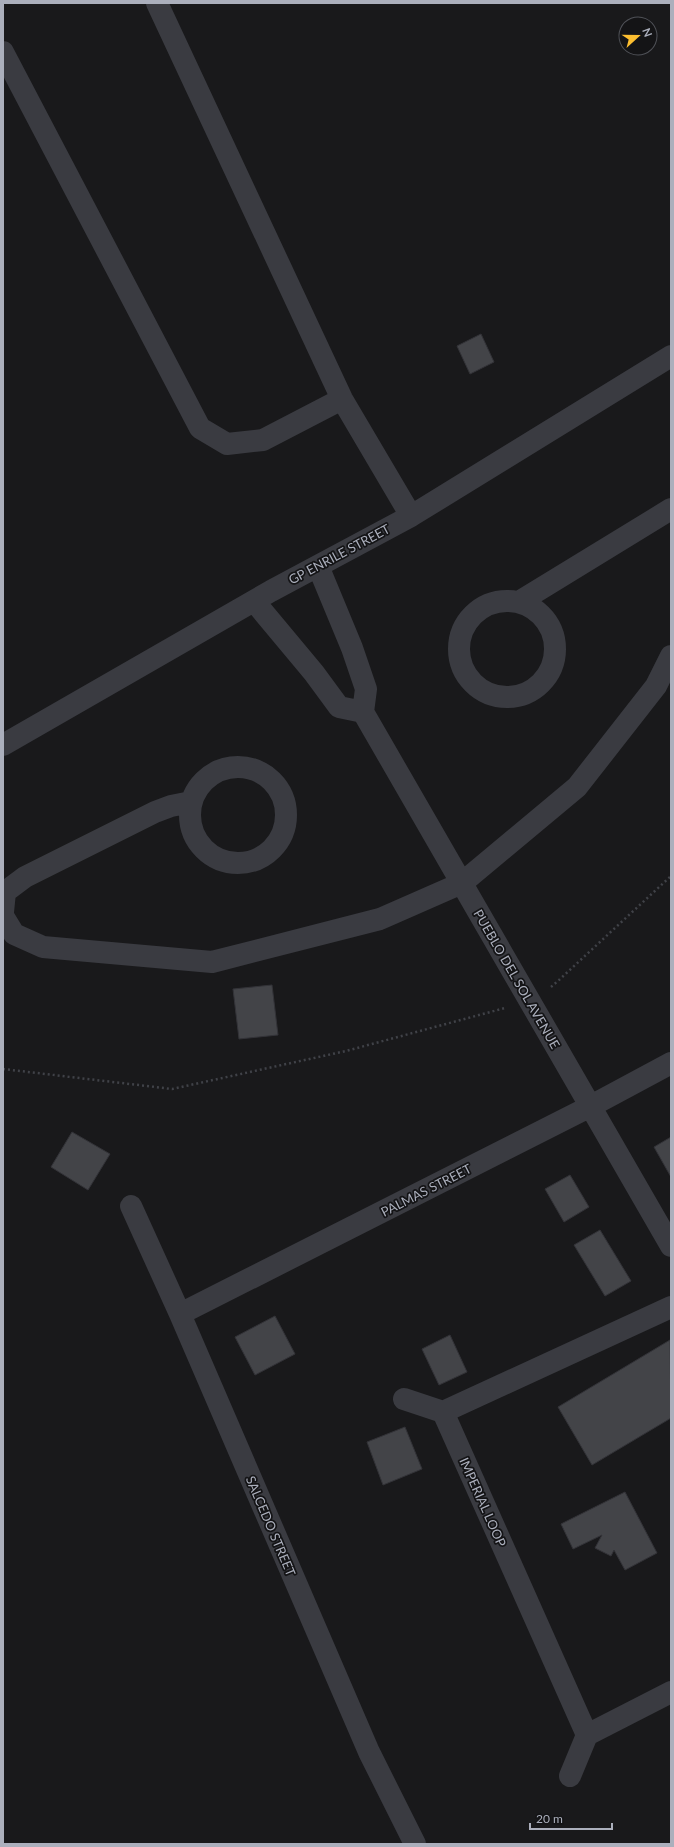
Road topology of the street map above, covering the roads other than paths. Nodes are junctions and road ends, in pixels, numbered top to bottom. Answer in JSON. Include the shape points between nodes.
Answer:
{"nodes":[{"id":1,"x":157,"y":3,"type":"edge"},
{"id":2,"x":3,"y":52,"type":"edge"},
{"id":3,"x":671,"y":356,"type":"edge"},
{"id":4,"x":342,"y":399,"type":"junction"},
{"id":5,"x":671,"y":509,"type":"edge"},
{"id":6,"x":411,"y":516,"type":"junction"},
{"id":7,"x":318,"y":566,"type":"junction"},
{"id":8,"x":254,"y":601,"type":"junction"},
{"id":9,"x":519,"y":602,"type":"junction"},
{"id":10,"x":671,"y":656,"type":"edge"},
{"id":11,"x":363,"y":712,"type":"junction"},
{"id":12,"x":3,"y":745,"type":"edge"},
{"id":13,"x":191,"y":802,"type":"junction"},
{"id":14,"x":462,"y":883,"type":"junction"},
{"id":15,"x":3,"y":912,"type":"edge"},
{"id":16,"x":3,"y":916,"type":"edge"},
{"id":17,"x":671,"y":1063,"type":"edge"},
{"id":18,"x":590,"y":1106,"type":"junction"},
{"id":19,"x":131,"y":1206,"type":"dead end"},
{"id":20,"x":671,"y":1246,"type":"edge"},
{"id":21,"x":671,"y":1307,"type":"edge"},
{"id":22,"x":180,"y":1314,"type":"junction"},
{"id":23,"x":404,"y":1399,"type":"dead end"},
{"id":24,"x":443,"y":1412,"type":"junction"},
{"id":25,"x":671,"y":1692,"type":"edge"},
{"id":26,"x":587,"y":1735,"type":"junction"},
{"id":27,"x":570,"y":1776,"type":"dead end"},
{"id":28,"x":415,"y":1844,"type":"edge"}],
"edges":[{"from":1,"to":4,"type":"street"},
{"from":2,"to":4,"type":"street","via":[[200,428],[227,444],[262,440]]},
{"from":3,"to":6,"type":"street","name":"GP ENRILE STREET"},
{"from":4,"to":6,"type":"street"},
{"from":5,"to":9,"type":"street"},
{"from":6,"to":7,"type":"street","name":"GP ENRILE STREET"},
{"from":7,"to":8,"type":"street","name":"GP ENRILE STREET"},
{"from":7,"to":11,"type":"street","via":[[366,689]]},
{"from":8,"to":11,"type":"street","via":[[339,707]]},
{"from":8,"to":12,"type":"street","name":"GP ENRILE STREET"},
{"from":9,"to":9,"type":"street","via":[[500,601],[482,608],[467,621],[460,636],[459,653],[464,670],[474,684],[488,693],[508,697],[527,693],[543,681],[552,664],[555,644],[548,626],[536,611]]},
{"from":10,"to":14,"type":"street","via":[[656,686],[577,787]]},
{"from":11,"to":14,"type":"street","name":"PUEBLO DEL SOL AVENUE"},
{"from":13,"to":13,"type":"street","via":[[190,819],[195,836],[205,850],[220,859],[239,863],[258,859],[274,847],[284,830],[286,810],[280,792],[268,776],[250,768],[231,767],[213,773],[199,787]]},
{"from":13,"to":15,"type":"street","via":[[155,812],[25,878],[5,892]]},
{"from":14,"to":16,"type":"street","via":[[380,919],[212,962],[43,947],[14,934]]},
{"from":14,"to":18,"type":"street","name":"PUEBLO DEL SOL AVENUE"},
{"from":17,"to":18,"type":"street","name":"PALMAS STREET"},
{"from":18,"to":20,"type":"street","name":"PUEBLO DEL SOL AVENUE"},
{"from":18,"to":22,"type":"street","name":"PALMAS STREET"},
{"from":19,"to":22,"type":"street","name":"SALCEDO STREET"},
{"from":21,"to":24,"type":"street"},
{"from":22,"to":28,"type":"street","name":"SALCEDO STREET","via":[[369,1752]]},
{"from":23,"to":24,"type":"street"},
{"from":24,"to":26,"type":"street","name":"IMPERIAL LOOP"},
{"from":25,"to":26,"type":"street"},
{"from":26,"to":27,"type":"street"}]}
